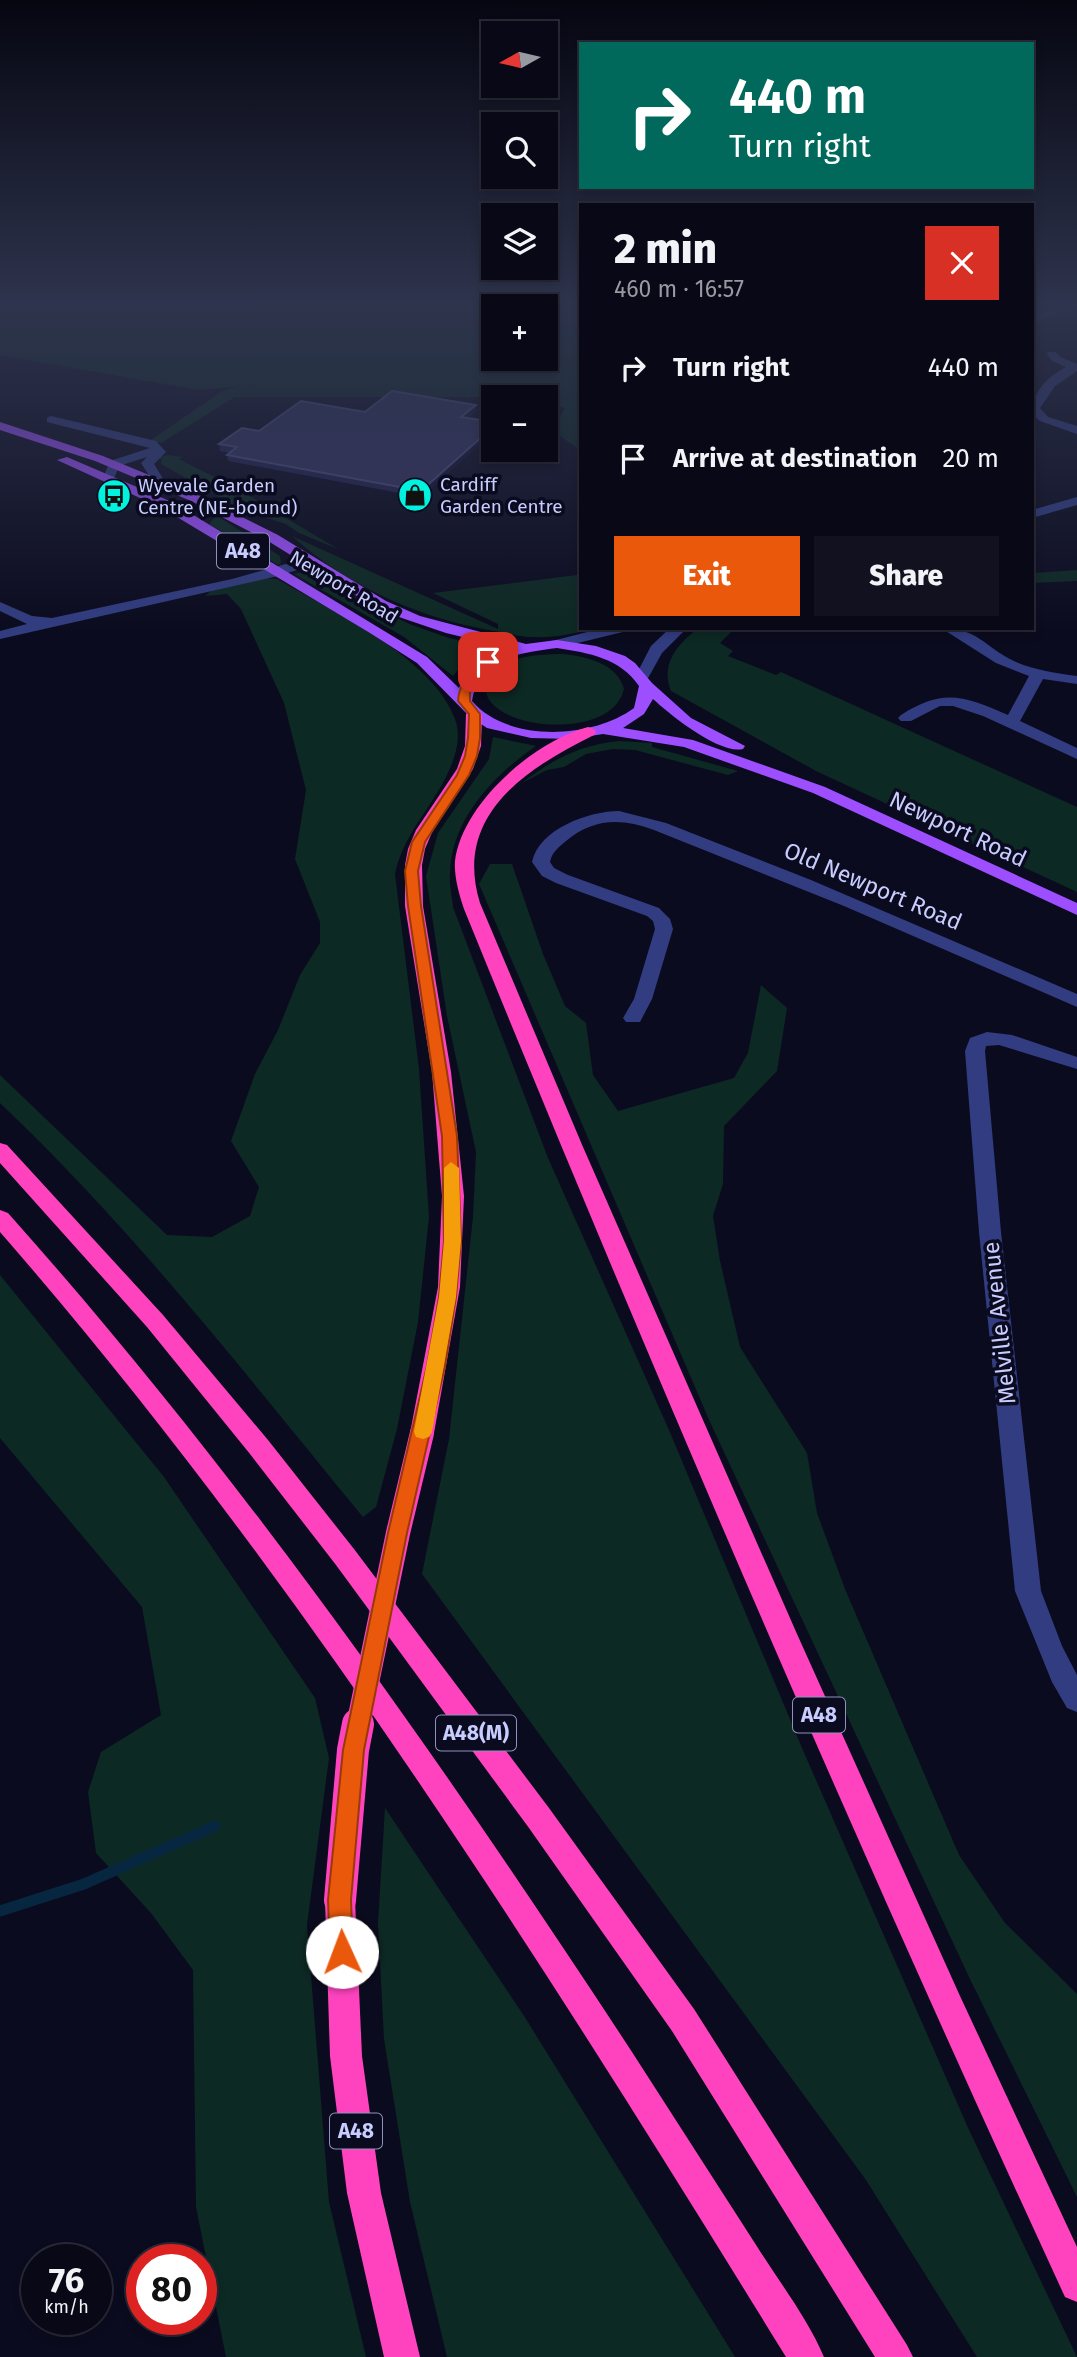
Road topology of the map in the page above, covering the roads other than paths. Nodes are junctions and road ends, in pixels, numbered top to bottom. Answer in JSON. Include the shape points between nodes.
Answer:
{"nodes":[{"id":1,"x":1037,"y":414,"type":"edge"},
{"id":2,"x":51,"y":421,"type":"dead end"},
{"id":3,"x":0,"y":426,"type":"edge"},
{"id":4,"x":1077,"y":430,"type":"edge"},
{"id":5,"x":0,"y":440,"type":"edge"},
{"id":6,"x":160,"y":452,"type":"junction"},
{"id":7,"x":114,"y":464,"type":"junction"},
{"id":8,"x":110,"y":478,"type":"junction"},
{"id":9,"x":159,"y":482,"type":"junction"},
{"id":10,"x":1077,"y":501,"type":"edge"},
{"id":11,"x":1034,"y":513,"type":"edge"},
{"id":12,"x":311,"y":561,"type":"junction"},
{"id":13,"x":278,"y":572,"type":"junction"},
{"id":14,"x":0,"y":606,"type":"edge"},
{"id":15,"x":50,"y":621,"type":"junction"},
{"id":16,"x":614,"y":630,"type":"edge"},
{"id":17,"x":678,"y":630,"type":"edge"},
{"id":18,"x":953,"y":630,"type":"edge"},
{"id":19,"x":0,"y":635,"type":"edge"},
{"id":20,"x":557,"y":644,"type":"junction"},
{"id":21,"x":524,"y":648,"type":"junction"},
{"id":22,"x":1038,"y":674,"type":"junction"},
{"id":23,"x":1077,"y":680,"type":"edge"},
{"id":24,"x":644,"y":681,"type":"junction"},
{"id":25,"x":469,"y":707,"type":"junction"},
{"id":26,"x":906,"y":718,"type":"dead end"},
{"id":27,"x":1011,"y":723,"type":"junction"},
{"id":28,"x":595,"y":731,"type":"junction"},
{"id":29,"x":1077,"y":754,"type":"edge"},
{"id":30,"x":819,"y":790,"type":"junction"},
{"id":31,"x":1077,"y":910,"type":"edge"},
{"id":32,"x":1077,"y":1001,"type":"edge"},
{"id":33,"x":633,"y":1018,"type":"dead end"},
{"id":34,"x":1077,"y":1063,"type":"edge"},
{"id":35,"x":0,"y":1150,"type":"edge"},
{"id":36,"x":0,"y":1218,"type":"edge"},
{"id":37,"x":1077,"y":1699,"type":"edge"},
{"id":38,"x":1077,"y":2285,"type":"edge"},
{"id":39,"x":402,"y":2357,"type":"edge"},
{"id":40,"x":806,"y":2357,"type":"edge"},
{"id":41,"x":895,"y":2357,"type":"edge"}],
"edges":[{"from":1,"to":4,"type":"street"},
{"from":2,"to":6,"type":"street","via":[[152,444]]},
{"from":3,"to":7,"type":"main road","name":"Newport Road","number":"A48"},
{"from":5,"to":8,"type":"main road","name":"Newport Road","number":"A48"},
{"from":6,"to":7,"type":"street"},
{"from":6,"to":9,"type":"street","via":[[147,463]]},
{"from":7,"to":8,"type":"street"},
{"from":7,"to":9,"type":"main road","name":"Newport Road","number":"A48"},
{"from":8,"to":13,"type":"main road","name":"Newport Road","number":"A48","via":[[167,505]]},
{"from":9,"to":12,"type":"main road","name":"Newport Road","number":"A48"},
{"from":10,"to":11,"type":"street"},
{"from":12,"to":13,"type":"street"},
{"from":12,"to":21,"type":"main road","name":"Newport Road","number":"A48","via":[[373,600],[410,616]]},
{"from":13,"to":15,"type":"street"},
{"from":13,"to":25,"type":"main road","name":"Newport Road","number":"A48","via":[[422,660]]},
{"from":14,"to":15,"type":"street","via":[[29,620]]},
{"from":15,"to":19,"type":"street"},
{"from":16,"to":20,"type":"street"},
{"from":17,"to":24,"type":"street","via":[[652,654]]},
{"from":18,"to":22,"type":"street","via":[[1004,662]]},
{"from":20,"to":21,"type":"main road","name":"Newport Road"},
{"from":20,"to":24,"type":"main road","name":"Newport Road","via":[[619,658],[631,664]]},
{"from":21,"to":25,"type":"main road","via":[[479,669],[465,689]]},
{"from":22,"to":23,"type":"street"},
{"from":22,"to":27,"type":"street"},
{"from":24,"to":28,"type":"main road","via":[[645,700],[639,710],[625,722]]},
{"from":24,"to":30,"type":"main road","name":"Newport Road","via":[[685,721],[784,768]]},
{"from":25,"to":28,"type":"main road","name":"Newport Road","via":[[488,722],[510,730],[547,734]]},
{"from":25,"to":39,"type":"highway","number":"A48","bridge":true,"via":[[474,738],[471,756],[419,842],[412,871],[449,1136],[453,1194],[448,1297],[354,1750],[340,1900],[346,2056],[364,2193]]},
{"from":26,"to":27,"type":"street","via":[[934,702],[950,701]]},
{"from":27,"to":29,"type":"street"},
{"from":28,"to":30,"type":"main road","name":"Newport Road","via":[[640,733],[687,743]]},
{"from":28,"to":38,"type":"highway","number":"A48","via":[[556,747],[523,768],[491,800],[475,825],[464,860],[473,909],[574,1155],[889,1876]]},
{"from":30,"to":31,"type":"main road","name":"Newport Road"},
{"from":32,"to":33,"type":"street","name":"Old Newport Road","via":[[846,900],[646,823],[625,817],[592,818],[542,852],[541,862],[562,879],[661,919],[664,929]]},
{"from":34,"to":37,"type":"street","name":"Melville Avenue","via":[[1000,1038],[986,1037],[977,1042],[975,1051],[1028,1591],[1044,1636]]},
{"from":35,"to":41,"type":"highway","number":"A48(M)","via":[[164,1332],[259,1447],[539,1818],[683,2020]]},
{"from":36,"to":40,"type":"highway","number":"A48(M)","via":[[114,1350],[218,1482],[413,1751],[651,2107]]}]}
